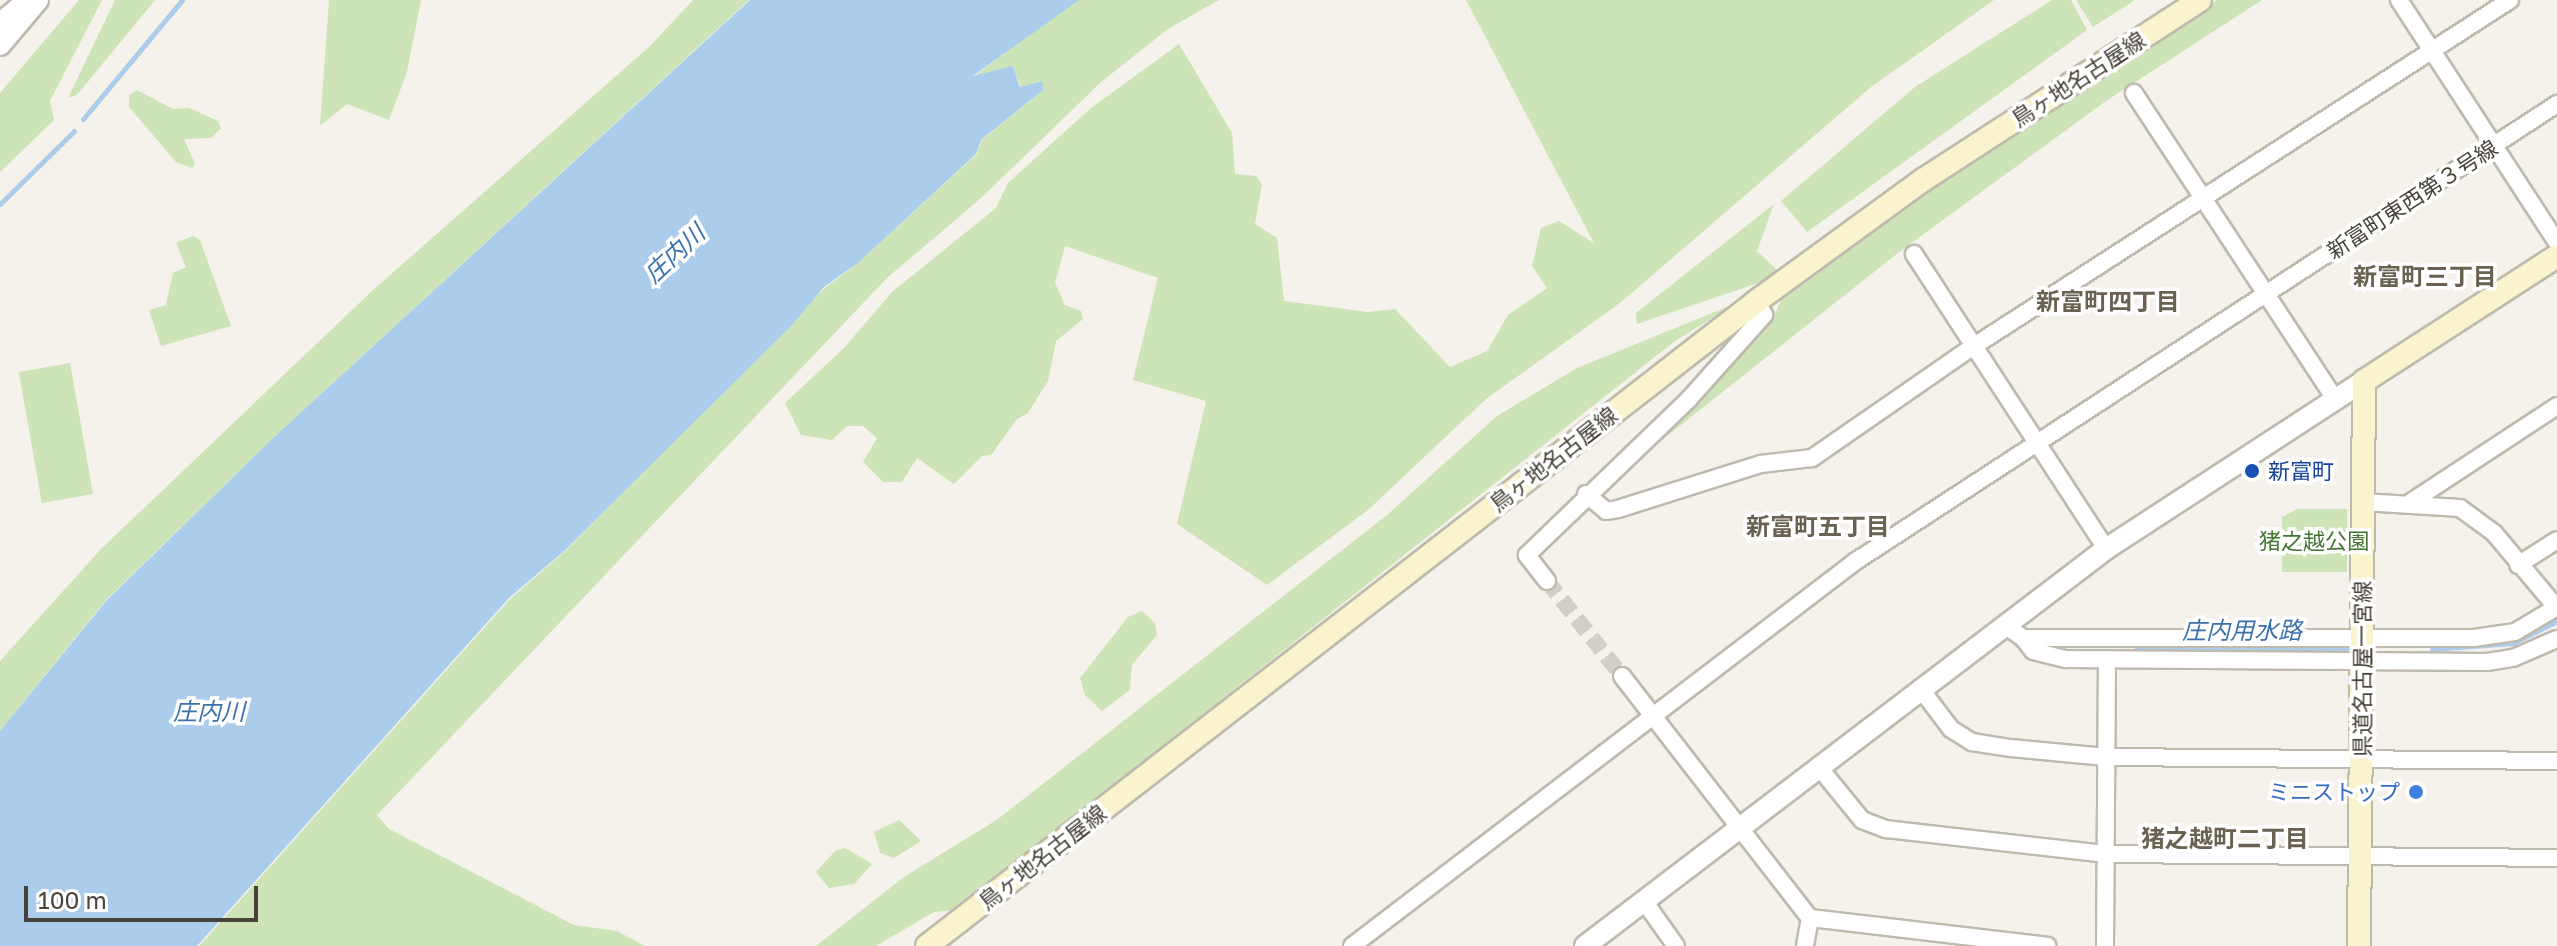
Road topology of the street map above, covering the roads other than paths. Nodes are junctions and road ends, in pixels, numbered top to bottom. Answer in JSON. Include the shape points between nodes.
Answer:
{"nodes":[{"id":1,"x":2200,"y":0,"type":"edge"},
{"id":2,"x":2399,"y":0,"type":"edge"},
{"id":3,"x":2510,"y":0,"type":"edge"},
{"id":4,"x":35,"y":3,"type":"edge"},
{"id":5,"x":0,"y":21,"type":"edge"},
{"id":6,"x":0,"y":45,"type":"edge"},
{"id":7,"x":2432,"y":50,"type":"junction"},
{"id":8,"x":2134,"y":93,"type":"dead end"},
{"id":9,"x":2557,"y":104,"type":"edge"},
{"id":10,"x":2494,"y":145,"type":"junction"},
{"id":11,"x":2203,"y":197,"type":"junction"},
{"id":12,"x":2557,"y":242,"type":"edge"},
{"id":13,"x":1914,"y":254,"type":"dead end"},
{"id":14,"x":2557,"y":256,"type":"edge"},
{"id":15,"x":2266,"y":294,"type":"junction"},
{"id":16,"x":1757,"y":301,"type":"junction"},
{"id":17,"x":1974,"y":346,"type":"junction"},
{"id":18,"x":2364,"y":381,"type":"junction"},
{"id":19,"x":2336,"y":400,"type":"junction"},
{"id":20,"x":2557,"y":406,"type":"edge"},
{"id":21,"x":2037,"y":443,"type":"junction"},
{"id":22,"x":1586,"y":494,"type":"junction"},
{"id":23,"x":2363,"y":502,"type":"junction"},
{"id":24,"x":2411,"y":502,"type":"junction"},
{"id":25,"x":2557,"y":540,"type":"edge"},
{"id":26,"x":2106,"y":549,"type":"junction"},
{"id":27,"x":2518,"y":565,"type":"junction"},
{"id":28,"x":1547,"y":581,"type":"tunnel mouth"},
{"id":29,"x":2557,"y":607,"type":"edge"},
{"id":30,"x":2004,"y":625,"type":"junction"},
{"id":31,"x":2023,"y":638,"type":"junction"},
{"id":32,"x":2557,"y":639,"type":"edge"},
{"id":33,"x":2362,"y":650,"type":"junction"},
{"id":34,"x":2107,"y":659,"type":"junction"},
{"id":35,"x":1622,"y":676,"type":"tunnel mouth"},
{"id":36,"x":1920,"y":688,"type":"junction"},
{"id":37,"x":1656,"y":716,"type":"junction"},
{"id":38,"x":2106,"y":757,"type":"junction"},
{"id":39,"x":2361,"y":758,"type":"junction"},
{"id":40,"x":2557,"y":761,"type":"edge"},
{"id":41,"x":1818,"y":766,"type":"junction"},
{"id":42,"x":1740,"y":827,"type":"junction"},
{"id":43,"x":2106,"y":854,"type":"junction"},
{"id":44,"x":2360,"y":857,"type":"junction"},
{"id":45,"x":2557,"y":858,"type":"edge"},
{"id":46,"x":1644,"y":901,"type":"junction"},
{"id":47,"x":1810,"y":918,"type":"junction"},
{"id":48,"x":935,"y":942,"type":"edge"},
{"id":49,"x":1352,"y":946,"type":"edge"},
{"id":50,"x":1585,"y":946,"type":"edge"},
{"id":51,"x":1676,"y":946,"type":"edge"},
{"id":52,"x":1805,"y":946,"type":"edge"},
{"id":53,"x":2047,"y":946,"type":"edge"},
{"id":54,"x":2105,"y":946,"type":"edge"},
{"id":55,"x":2359,"y":946,"type":"edge"}],
"edges":[{"from":1,"to":16,"type":"main road","name":"鳥ヶ地名古屋線","via":[[1923,180]]},
{"from":2,"to":7,"type":"street"},
{"from":3,"to":7,"type":"street"},
{"from":4,"to":5,"type":"street","via":[[18,6]]},
{"from":4,"to":6,"type":"street"},
{"from":7,"to":10,"type":"street"},
{"from":7,"to":11,"type":"street"},
{"from":8,"to":11,"type":"street"},
{"from":9,"to":10,"type":"street","name":"新富町東西第３号線"},
{"from":10,"to":12,"type":"street"},
{"from":10,"to":15,"type":"street","name":"新富町東西第３号線"},
{"from":11,"to":15,"type":"street"},
{"from":11,"to":17,"type":"street"},
{"from":13,"to":17,"type":"street"},
{"from":14,"to":18,"type":"main road"},
{"from":15,"to":19,"type":"street"},
{"from":15,"to":21,"type":"street","name":"新富町東西第３号線"},
{"from":16,"to":22,"type":"street","via":[[1764,315],[1689,399]]},
{"from":16,"to":48,"type":"main road","name":"鳥ヶ地名古屋線"},
{"from":17,"to":21,"type":"street"},
{"from":17,"to":22,"type":"street","via":[[1812,458],[1761,464],[1606,511]]},
{"from":18,"to":19,"type":"street"},
{"from":18,"to":23,"type":"main road","name":"県道名古屋一宮線"},
{"from":19,"to":26,"type":"street"},
{"from":20,"to":24,"type":"street"},
{"from":21,"to":26,"type":"street"},
{"from":21,"to":37,"type":"street","name":"新富町東西第３号線","via":[[1856,561]]},
{"from":22,"to":28,"type":"street","via":[[1527,555]]},
{"from":23,"to":24,"type":"street"},
{"from":23,"to":33,"type":"main road","name":"県道名古屋一宮線"},
{"from":24,"to":27,"type":"street","via":[[2460,508],[2494,533]]},
{"from":25,"to":27,"type":"street"},
{"from":26,"to":30,"type":"street"},
{"from":27,"to":29,"type":"street"},
{"from":29,"to":33,"type":"street","via":[[2537,623],[2493,636]]},
{"from":30,"to":31,"type":"street"},
{"from":30,"to":36,"type":"street"},
{"from":31,"to":33,"type":"street"},
{"from":31,"to":34,"type":"street","via":[[2033,651],[2066,659]]},
{"from":32,"to":33,"type":"street","via":[[2513,658],[2487,662]]},
{"from":33,"to":34,"type":"street"},
{"from":33,"to":39,"type":"main road","name":"県道名古屋一宮線"},
{"from":34,"to":38,"type":"street"},
{"from":35,"to":37,"type":"street"},
{"from":36,"to":38,"type":"street","via":[[1951,729],[1972,742]]},
{"from":36,"to":41,"type":"street"},
{"from":37,"to":42,"type":"street"},
{"from":37,"to":49,"type":"street","name":"新富町東西第３号線"},
{"from":38,"to":39,"type":"street"},
{"from":38,"to":43,"type":"street"},
{"from":39,"to":40,"type":"street"},
{"from":39,"to":44,"type":"main road","name":"県道名古屋一宮線"},
{"from":41,"to":42,"type":"street"},
{"from":41,"to":43,"type":"street","via":[[1872,826]]},
{"from":42,"to":46,"type":"street"},
{"from":42,"to":47,"type":"street"},
{"from":43,"to":44,"type":"street"},
{"from":43,"to":54,"type":"street"},
{"from":44,"to":45,"type":"street"},
{"from":44,"to":55,"type":"main road","name":"県道名古屋一宮線"},
{"from":46,"to":50,"type":"street"},
{"from":46,"to":51,"type":"street"},
{"from":47,"to":52,"type":"street"},
{"from":47,"to":53,"type":"street"}]}
